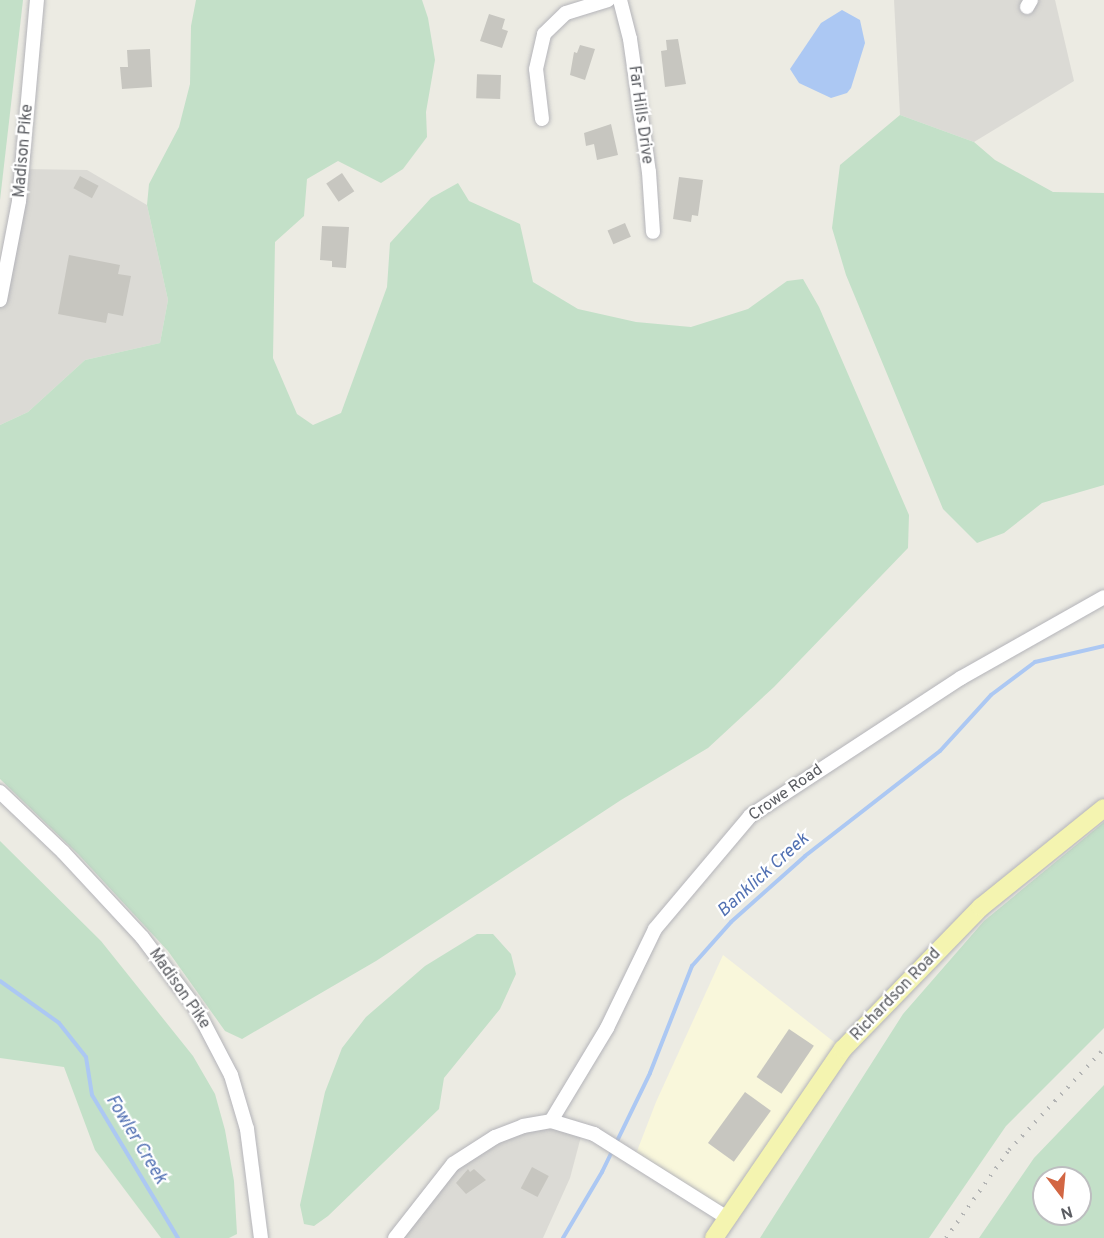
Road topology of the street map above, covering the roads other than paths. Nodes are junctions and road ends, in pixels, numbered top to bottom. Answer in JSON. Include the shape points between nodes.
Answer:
{"nodes":[{"id":1,"x":37,"y":0,"type":"edge"},
{"id":2,"x":608,"y":0,"type":"edge"},
{"id":3,"x":620,"y":0,"type":"edge"},
{"id":4,"x":542,"y":118,"type":"dead end"},
{"id":5,"x":653,"y":232,"type":"dead end"},
{"id":6,"x":0,"y":300,"type":"edge"},
{"id":7,"x":1104,"y":597,"type":"edge"},
{"id":8,"x":0,"y":792,"type":"edge"},
{"id":9,"x":1104,"y":808,"type":"edge"},
{"id":10,"x":551,"y":1121,"type":"junction"},
{"id":11,"x":726,"y":1217,"type":"junction"},
{"id":12,"x":261,"y":1238,"type":"edge"},
{"id":13,"x":395,"y":1238,"type":"edge"},
{"id":14,"x":714,"y":1238,"type":"edge"}],
"edges":[{"from":1,"to":6,"type":"street","name":"Madison Pike","via":[[19,201]]},
{"from":2,"to":4,"type":"street","via":[[566,14],[544,34],[536,69]]},
{"from":3,"to":5,"type":"street","name":"Far Hills Drive","via":[[630,39],[649,172]]},
{"from":7,"to":10,"type":"street","name":"Crowe Road","via":[[961,678],[755,812],[656,929],[607,1028]]},
{"from":8,"to":12,"type":"street","name":"Madison Pike","via":[[142,936],[197,1010],[231,1075],[248,1129]]},
{"from":9,"to":11,"type":"main road","name":"Richardson Road","via":[[981,907],[843,1049]]},
{"from":10,"to":11,"type":"street","via":[[583,1129]]},
{"from":10,"to":13,"type":"street","via":[[495,1137],[453,1164]]},
{"from":11,"to":14,"type":"main road","name":"Richardson Road"}]}
